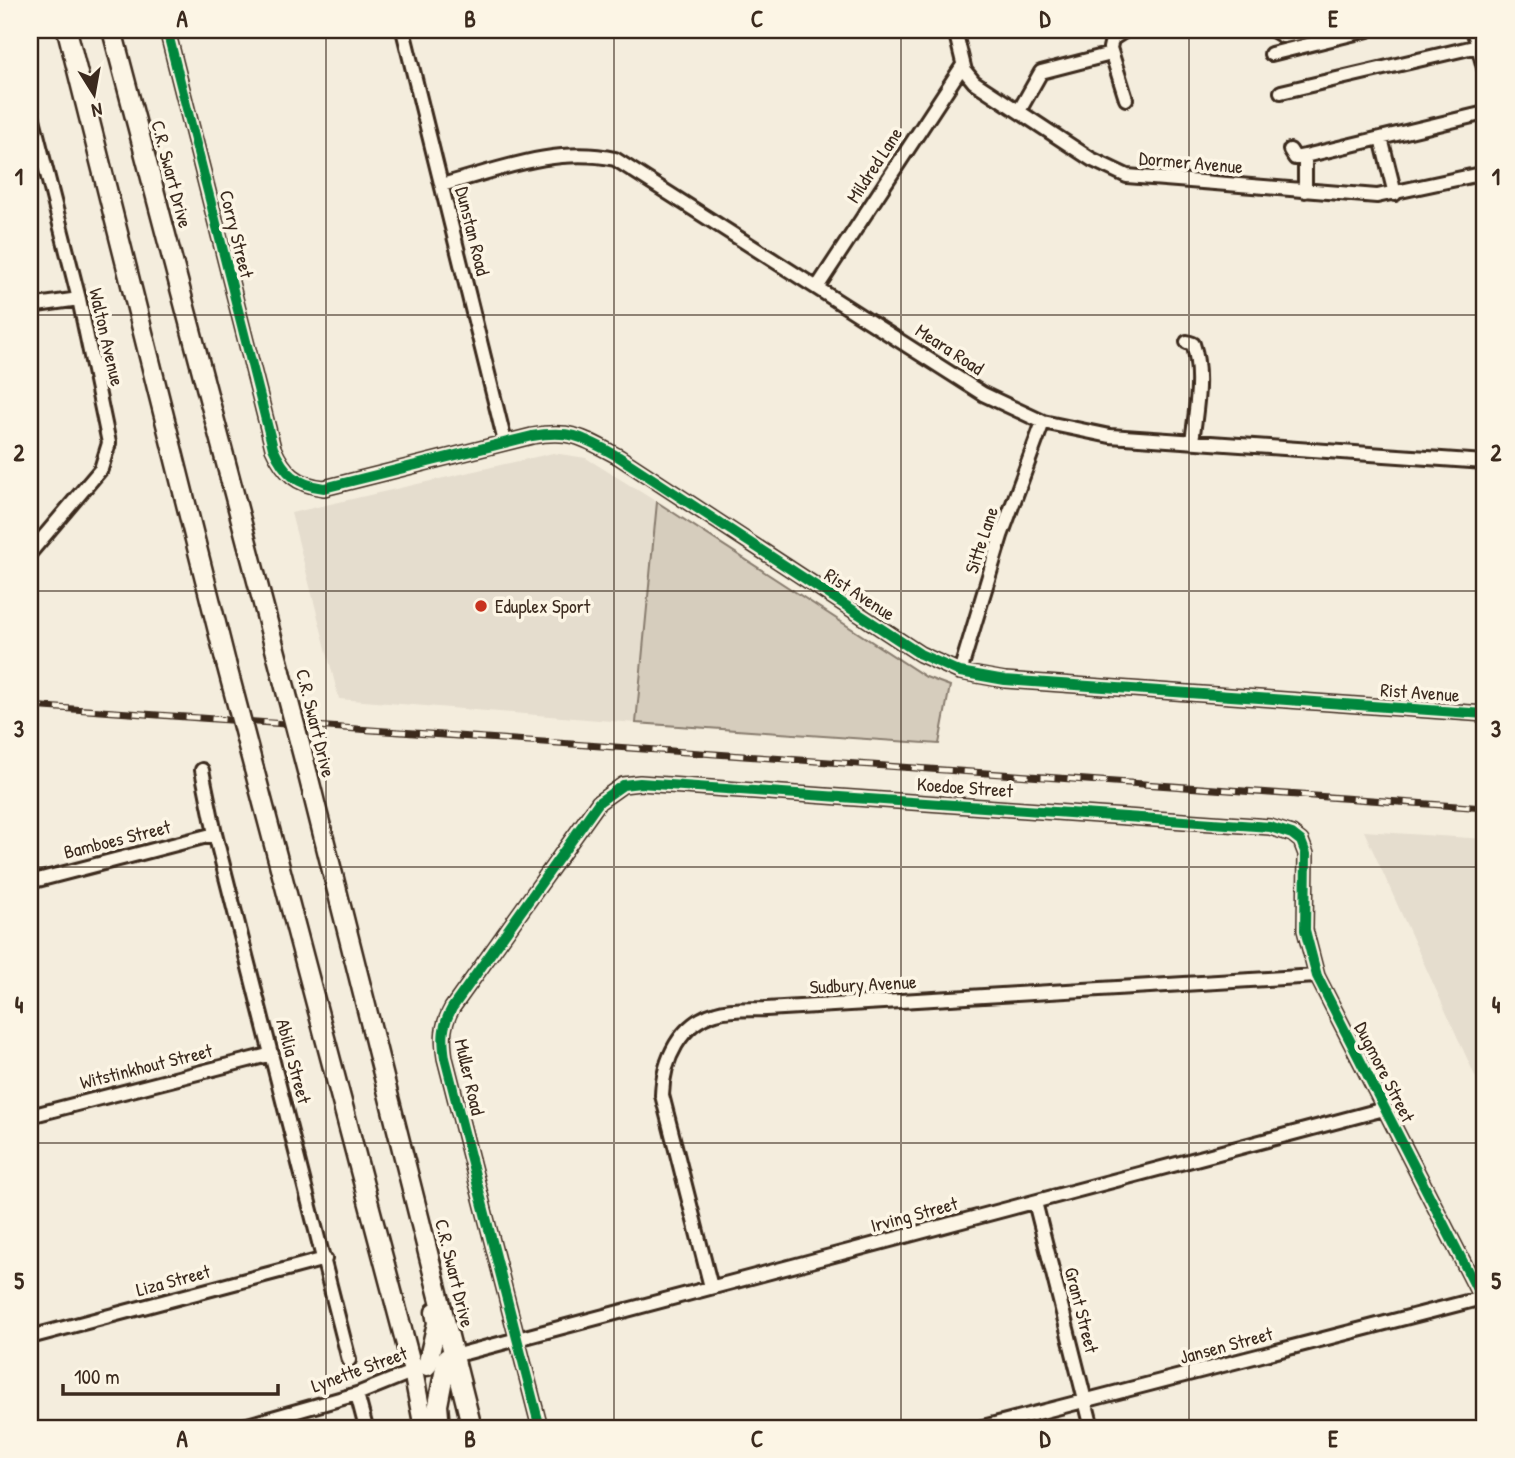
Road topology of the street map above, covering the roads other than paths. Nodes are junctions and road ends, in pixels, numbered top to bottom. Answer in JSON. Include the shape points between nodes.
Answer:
{"nodes":[{"id":1,"x":67,"y":30,"type":"edge"},
{"id":2,"x":112,"y":30,"type":"edge"},
{"id":3,"x":167,"y":30,"type":"edge"},
{"id":4,"x":403,"y":30,"type":"edge"},
{"id":5,"x":955,"y":30,"type":"edge"},
{"id":6,"x":1126,"y":30,"type":"edge"},
{"id":7,"x":1273,"y":30,"type":"edge"},
{"id":8,"x":1314,"y":30,"type":"edge"},
{"id":9,"x":1368,"y":30,"type":"edge"},
{"id":10,"x":1473,"y":30,"type":"edge"},
{"id":11,"x":1478,"y":46,"type":"junction"},
{"id":12,"x":1111,"y":54,"type":"junction"},
{"id":13,"x":1271,"y":54,"type":"dead end"},
{"id":14,"x":963,"y":65,"type":"junction"},
{"id":15,"x":1485,"y":71,"type":"edge"},
{"id":16,"x":1281,"y":92,"type":"dead end"},
{"id":17,"x":1126,"y":99,"type":"dead end"},
{"id":18,"x":30,"y":107,"type":"edge"},
{"id":19,"x":1019,"y":111,"type":"junction"},
{"id":20,"x":1485,"y":113,"type":"edge"},
{"id":21,"x":1381,"y":138,"type":"junction"},
{"id":22,"x":1290,"y":149,"type":"dead end"},
{"id":23,"x":1305,"y":156,"type":"junction"},
{"id":24,"x":1485,"y":173,"type":"edge"},
{"id":25,"x":442,"y":185,"type":"junction"},
{"id":26,"x":1305,"y":191,"type":"junction"},
{"id":27,"x":1395,"y":194,"type":"junction"},
{"id":28,"x":818,"y":286,"type":"junction"},
{"id":29,"x":79,"y":299,"type":"junction"},
{"id":30,"x":30,"y":306,"type":"edge"},
{"id":31,"x":1187,"y":342,"type":"dead end"},
{"id":32,"x":1043,"y":422,"type":"junction"},
{"id":33,"x":1192,"y":441,"type":"junction"},
{"id":34,"x":505,"y":442,"type":"junction"},
{"id":35,"x":273,"y":448,"type":"joint"},
{"id":36,"x":1485,"y":462,"type":"edge"},
{"id":37,"x":30,"y":553,"type":"edge"},
{"id":38,"x":960,"y":672,"type":"junction"},
{"id":39,"x":1485,"y":714,"type":"edge"},
{"id":40,"x":202,"y":770,"type":"dead end"},
{"id":41,"x":624,"y":785,"type":"joint"},
{"id":42,"x":215,"y":834,"type":"junction"},
{"id":43,"x":1301,"y":841,"type":"joint"},
{"id":44,"x":30,"y":882,"type":"edge"},
{"id":45,"x":1317,"y":976,"type":"junction"},
{"id":46,"x":272,"y":1054,"type":"junction"},
{"id":47,"x":1384,"y":1109,"type":"junction"},
{"id":48,"x":30,"y":1116,"type":"edge"},
{"id":49,"x":1035,"y":1202,"type":"junction"},
{"id":50,"x":325,"y":1259,"type":"junction"},
{"id":51,"x":437,"y":1287,"type":"junction"},
{"id":52,"x":711,"y":1287,"type":"junction"},
{"id":53,"x":1483,"y":1302,"type":"edge"},
{"id":54,"x":30,"y":1337,"type":"edge"},
{"id":55,"x":518,"y":1337,"type":"junction"},
{"id":56,"x":451,"y":1357,"type":"junction"},
{"id":57,"x":349,"y":1360,"type":"dead end"},
{"id":58,"x":420,"y":1368,"type":"junction"},
{"id":59,"x":357,"y":1394,"type":"junction"},
{"id":60,"x":1086,"y":1401,"type":"junction"},
{"id":61,"x":237,"y":1428,"type":"edge"},
{"id":62,"x":297,"y":1428,"type":"edge"},
{"id":63,"x":331,"y":1428,"type":"edge"},
{"id":64,"x":366,"y":1428,"type":"edge"},
{"id":65,"x":425,"y":1428,"type":"edge"},
{"id":66,"x":440,"y":1428,"type":"edge"},
{"id":67,"x":472,"y":1428,"type":"edge"},
{"id":68,"x":540,"y":1428,"type":"edge"},
{"id":69,"x":979,"y":1428,"type":"edge"},
{"id":70,"x":1093,"y":1428,"type":"edge"}],
"edges":[{"from":1,"to":58,"type":"main road","bridge":true,"via":[[226,663]]},
{"from":2,"to":51,"type":"main road","name":"C.R. Swart Drive","bridge":true},
{"from":3,"to":35,"type":"street","name":"Corry Street"},
{"from":4,"to":25,"type":"street","name":"Dunstan Road"},
{"from":5,"to":14,"type":"street"},
{"from":6,"to":12,"type":"street","via":[[1112,39]]},
{"from":7,"to":8,"type":"street","via":[[1283,36]]},
{"from":9,"to":13,"type":"street"},
{"from":10,"to":11,"type":"street"},
{"from":11,"to":15,"type":"street"},
{"from":11,"to":16,"type":"street"},
{"from":12,"to":17,"type":"street"},
{"from":12,"to":19,"type":"street","via":[[1041,72]]},
{"from":14,"to":19,"type":"street","name":"Dormer Avenue","via":[[974,82]]},
{"from":14,"to":28,"type":"street","name":"Mildred Lane"},
{"from":18,"to":29,"type":"street","name":"Walton Avenue"},
{"from":19,"to":26,"type":"street","name":"Dormer Avenue","via":[[1091,159],[1127,176]]},
{"from":20,"to":21,"type":"street"},
{"from":21,"to":23,"type":"street"},
{"from":21,"to":27,"type":"street"},
{"from":22,"to":23,"type":"street","via":[[1295,158]]},
{"from":23,"to":26,"type":"street"},
{"from":24,"to":27,"type":"street","name":"Dormer Avenue"},
{"from":25,"to":28,"type":"street","name":"Meara Road","via":[[548,157],[580,154],[615,159]]},
{"from":25,"to":34,"type":"street","name":"Dunstan Road"},
{"from":26,"to":27,"type":"street","name":"Dormer Avenue"},
{"from":28,"to":32,"type":"street","name":"Meara Road","via":[[983,394]]},
{"from":29,"to":30,"type":"street"},
{"from":29,"to":37,"type":"street","name":"Walton Avenue","via":[[109,450],[101,469]]},
{"from":31,"to":33,"type":"street","via":[[1195,351]]},
{"from":32,"to":33,"type":"street","name":"Meara Road","via":[[1110,436]]},
{"from":32,"to":38,"type":"street","name":"Sitte Lane","via":[[1001,536]]},
{"from":33,"to":36,"type":"street","name":"Meara Road"},
{"from":34,"to":35,"type":"street","name":"Rist Avenue","via":[[324,488],[297,481],[280,464]]},
{"from":34,"to":38,"type":"street","name":"Rist Avenue","via":[[556,432],[577,434],[900,641]]},
{"from":38,"to":39,"type":"street","name":"Rist Avenue","via":[[1004,680]]},
{"from":40,"to":42,"type":"street","name":"Abilia Street"},
{"from":41,"to":43,"type":"street","name":"Koedoe Street","via":[[654,782],[1270,827]]},
{"from":41,"to":55,"type":"street","name":"Muller Road","via":[[605,796],[568,843],[443,1024],[445,1058]]},
{"from":42,"to":44,"type":"street","name":"Bamboes Street"},
{"from":42,"to":46,"type":"street","name":"Abilia Street"},
{"from":43,"to":45,"type":"street","name":"Dugmore Street","via":[[1307,864],[1305,930]]},
{"from":45,"to":47,"type":"street","name":"Dugmore Street"},
{"from":45,"to":52,"type":"street","name":"Sudbury Avenue","via":[[719,1012],[694,1023],[671,1052],[662,1075],[662,1095]]},
{"from":46,"to":48,"type":"street","name":"Witstinkhout Street"},
{"from":46,"to":50,"type":"street","name":"Abilia Street"},
{"from":47,"to":49,"type":"street","name":"Irving Street"},
{"from":47,"to":53,"type":"street","name":"Dugmore Street"},
{"from":49,"to":52,"type":"street","name":"Irving Street"},
{"from":49,"to":60,"type":"street","name":"Grant Street"},
{"from":50,"to":54,"type":"street","name":"Liza Street"},
{"from":50,"to":57,"type":"street","name":"Abilia Street"},
{"from":51,"to":56,"type":"main road","name":"C.R. Swart Drive"},
{"from":51,"to":58,"type":"main road","via":[[437,1323]]},
{"from":52,"to":55,"type":"street","name":"Irving Street"},
{"from":53,"to":60,"type":"street","name":"Jansen Street"},
{"from":55,"to":56,"type":"street","name":"Irving Street"},
{"from":55,"to":68,"type":"street","name":"Muller Road"},
{"from":56,"to":58,"type":"street","name":"Lynette Street"},
{"from":56,"to":66,"type":"main road","via":[[438,1405]]},
{"from":56,"to":67,"type":"main road","name":"C.R. Swart Drive"},
{"from":58,"to":59,"type":"street","name":"Lynette Street"},
{"from":58,"to":65,"type":"main road"},
{"from":59,"to":61,"type":"street","name":"Lynette Street"},
{"from":59,"to":64,"type":"street"},
{"from":60,"to":69,"type":"street","name":"Jansen Street"},
{"from":60,"to":70,"type":"street","name":"Grant Street"},
{"from":62,"to":63,"type":"lane","via":[[318,1423]]}]}
